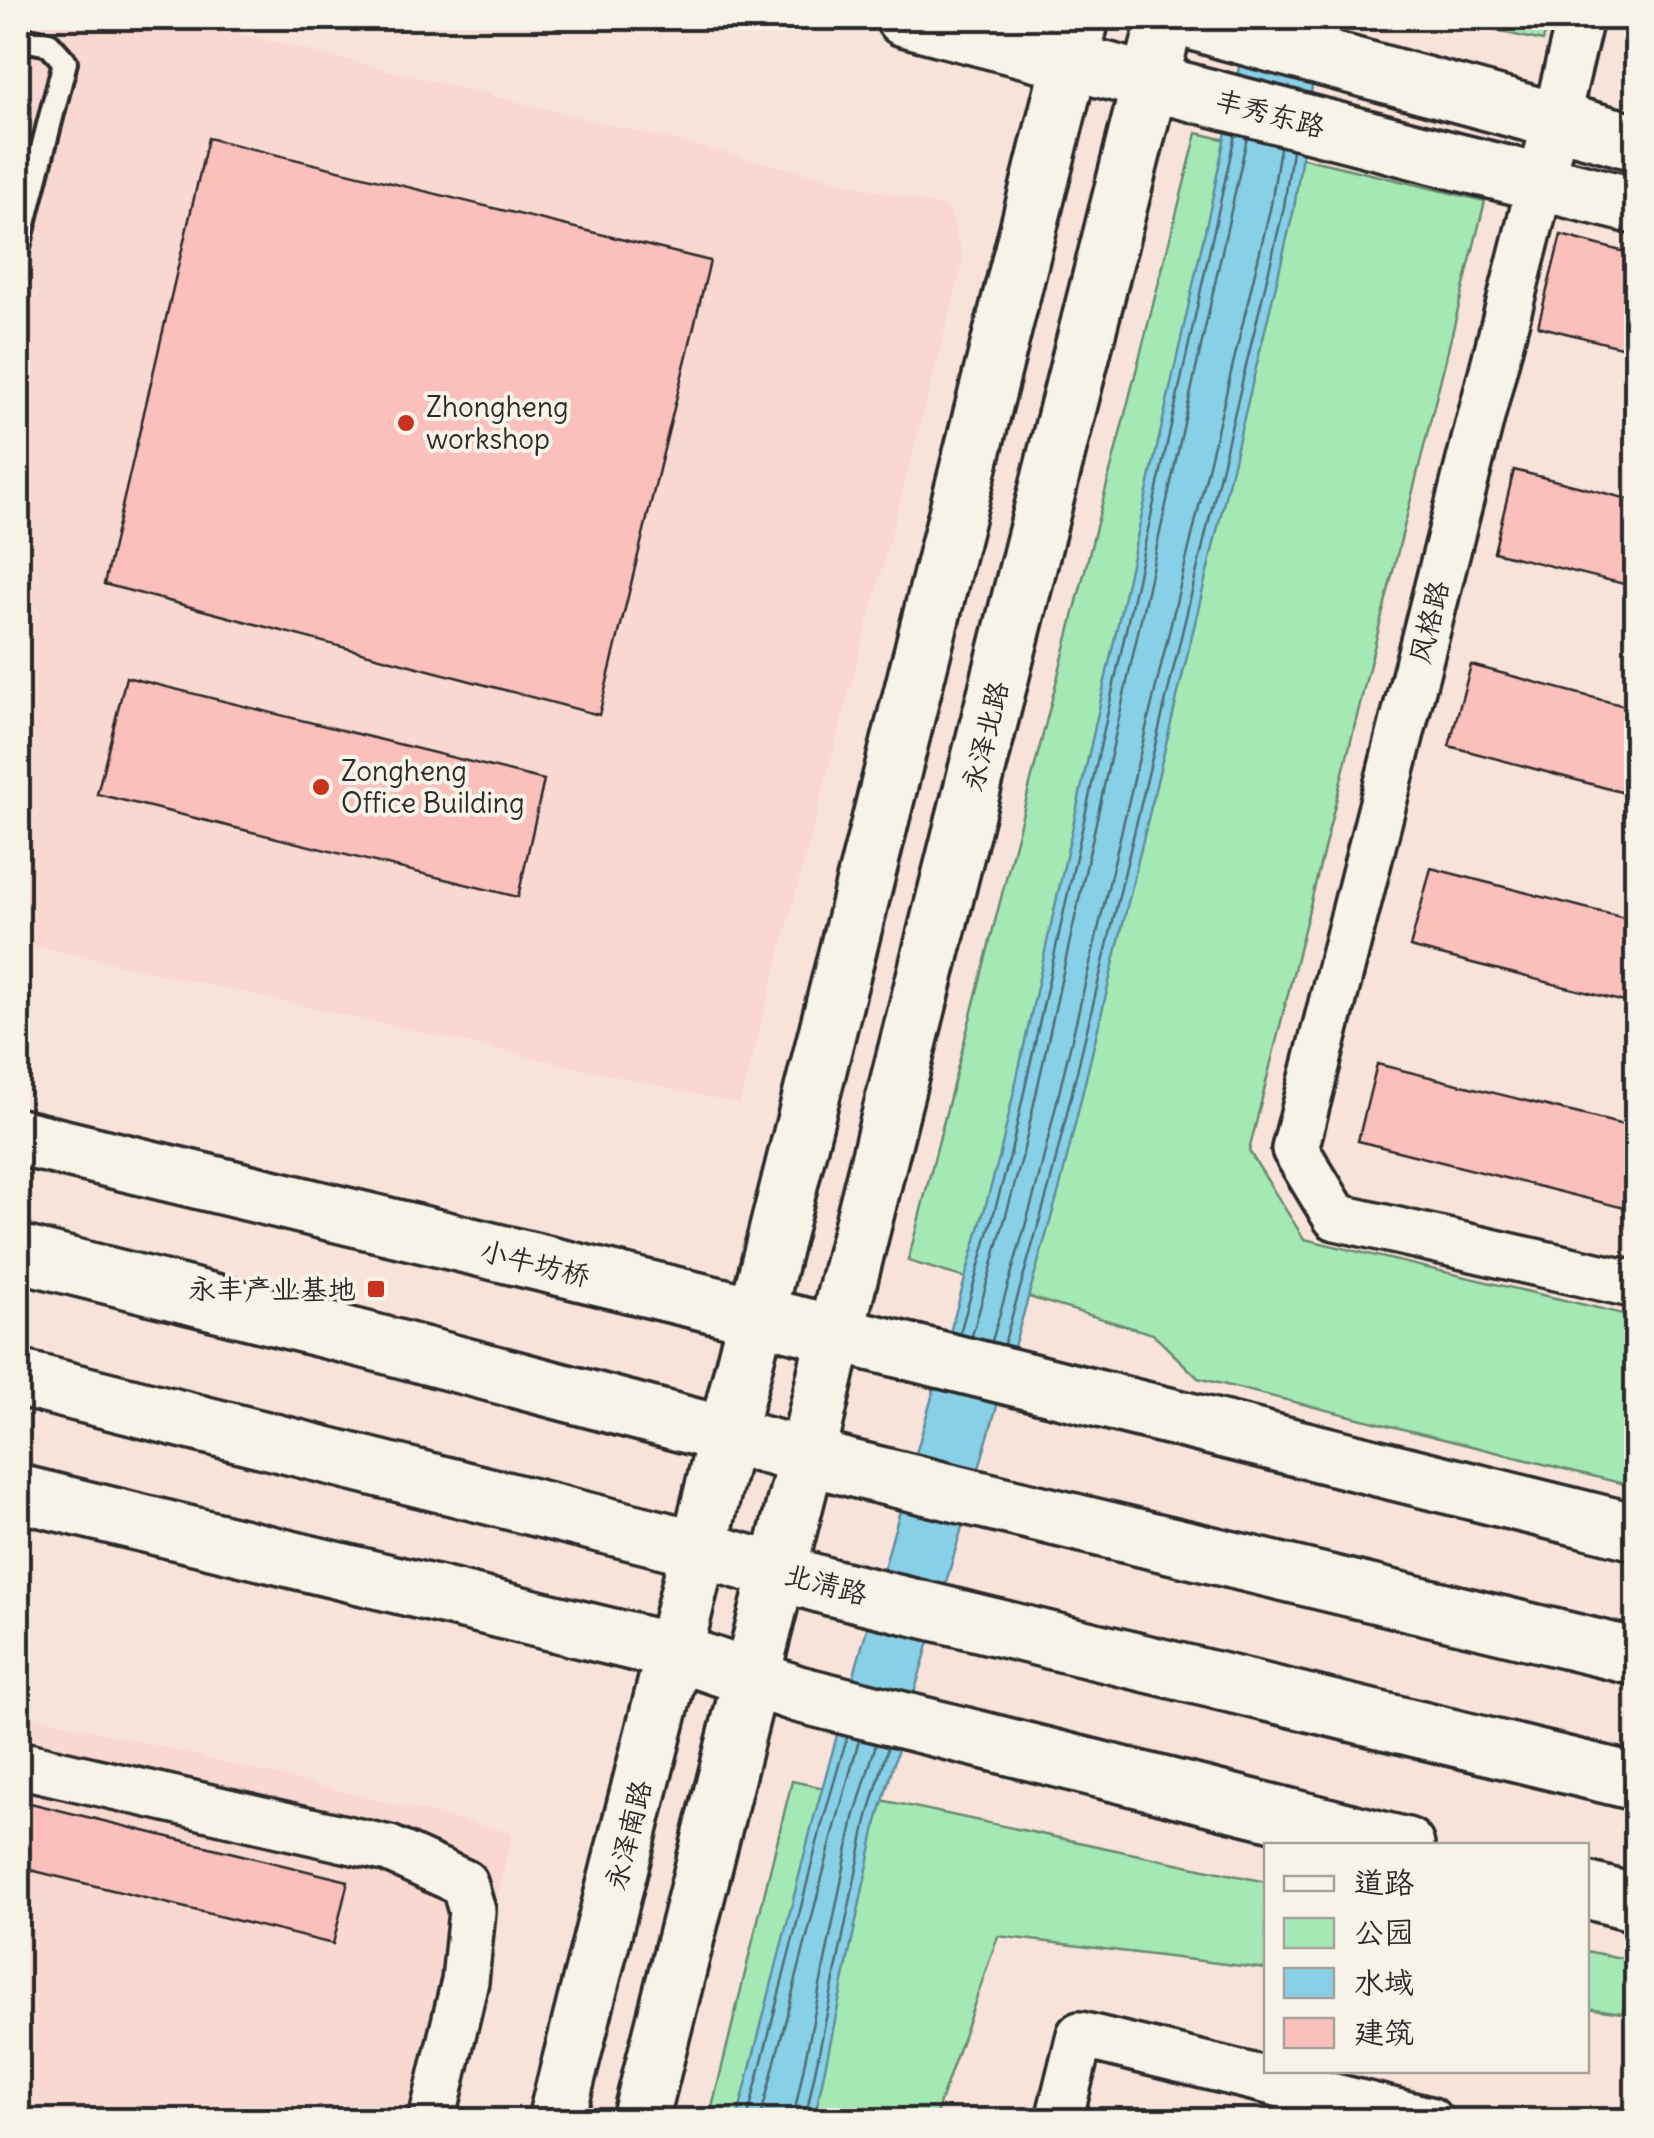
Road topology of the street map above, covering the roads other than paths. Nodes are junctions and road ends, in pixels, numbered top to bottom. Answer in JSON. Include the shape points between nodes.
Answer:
{"nodes":[{"id":1,"x":904,"y":18,"type":"edge"},
{"id":2,"x":1166,"y":18,"type":"edge"},
{"id":3,"x":1580,"y":18,"type":"edge"},
{"id":4,"x":1202,"y":24,"type":"edge"},
{"id":5,"x":18,"y":38,"type":"edge"},
{"id":6,"x":1075,"y":38,"type":"edge"},
{"id":7,"x":1150,"y":81,"type":"junction"},
{"id":8,"x":1555,"y":120,"type":"junction"},
{"id":9,"x":1636,"y":142,"type":"edge"},
{"id":10,"x":1541,"y":181,"type":"junction"},
{"id":11,"x":1636,"y":206,"type":"edge"},
{"id":12,"x":18,"y":247,"type":"edge"},
{"id":13,"x":18,"y":1138,"type":"edge"},
{"id":14,"x":18,"y":1253,"type":"edge"},
{"id":15,"x":1636,"y":1285,"type":"edge"},
{"id":16,"x":756,"y":1316,"type":"junction"},
{"id":17,"x":860,"y":1340,"type":"junction"},
{"id":18,"x":18,"y":1378,"type":"edge"},
{"id":19,"x":82,"y":1394,"type":"junction"},
{"id":20,"x":18,"y":1416,"type":"edge"},
{"id":21,"x":726,"y":1436,"type":"junction"},
{"id":22,"x":831,"y":1462,"type":"junction"},
{"id":23,"x":18,"y":1493,"type":"edge"},
{"id":24,"x":1636,"y":1532,"type":"edge"},
{"id":25,"x":700,"y":1549,"type":"junction"},
{"id":26,"x":778,"y":1571,"type":"junction"},
{"id":27,"x":674,"y":1652,"type":"junction"},
{"id":28,"x":1636,"y":1657,"type":"edge"},
{"id":29,"x":775,"y":1686,"type":"junction"},
{"id":30,"x":18,"y":1764,"type":"edge"},
{"id":31,"x":1636,"y":1782,"type":"edge"},
{"id":32,"x":1394,"y":1843,"type":"edge"},
{"id":33,"x":1589,"y":1891,"type":"edge"},
{"id":34,"x":1636,"y":1903,"type":"edge"},
{"id":35,"x":1360,"y":2112,"type":"edge"},
{"id":36,"x":432,"y":2120,"type":"edge"},
{"id":37,"x":556,"y":2120,"type":"edge"},
{"id":38,"x":640,"y":2120,"type":"edge"},
{"id":39,"x":1059,"y":2120,"type":"edge"},
{"id":40,"x":1429,"y":2120,"type":"edge"}],
"edges":[{"from":1,"to":6,"type":"main road","name":"丰秀东路"},
{"from":2,"to":7,"type":"main road","name":"永泽北路"},
{"from":3,"to":8,"type":"street","name":"风格路"},
{"from":4,"to":8,"type":"main road"},
{"from":5,"to":12,"type":"lane","via":[[49,44],[66,62]]},
{"from":6,"to":7,"type":"main road","name":"丰秀东路"},
{"from":6,"to":16,"type":"main road"},
{"from":7,"to":10,"type":"main road","name":"丰秀东路"},
{"from":7,"to":17,"type":"main road","name":"永泽北路"},
{"from":8,"to":9,"type":"main road"},
{"from":8,"to":10,"type":"street","name":"风格路"},
{"from":10,"to":11,"type":"main road","name":"丰秀东路"},
{"from":10,"to":15,"type":"street","name":"风格路","via":[[1295,1149],[1336,1216]]},
{"from":13,"to":16,"type":"main road","name":"小牛坊桥"},
{"from":14,"to":21,"type":"main road"},
{"from":16,"to":17,"type":"main road","name":"小牛坊桥"},
{"from":16,"to":21,"type":"main road"},
{"from":17,"to":22,"type":"main road","name":"永泽北路"},
{"from":17,"to":24,"type":"main road","name":"小牛坊桥"},
{"from":18,"to":19,"type":"main road","name":"北清路"},
{"from":19,"to":20,"type":"main road"},
{"from":19,"to":25,"type":"main road","name":"北清路"},
{"from":21,"to":22,"type":"main road"},
{"from":21,"to":25,"type":"main road","name":"永泽南路"},
{"from":22,"to":26,"type":"main road","name":"永泽北路"},
{"from":22,"to":28,"type":"main road"},
{"from":23,"to":27,"type":"main road"},
{"from":25,"to":26,"type":"main road","name":"北清路"},
{"from":25,"to":27,"type":"main road","name":"永泽南路"},
{"from":26,"to":29,"type":"main road"},
{"from":26,"to":31,"type":"main road","name":"北清路"},
{"from":27,"to":29,"type":"main road"},
{"from":27,"to":37,"type":"main road","name":"永泽南路"},
{"from":29,"to":32,"type":"main road"},
{"from":29,"to":38,"type":"main road"},
{"from":30,"to":36,"type":"street","via":[[389,1850],[464,1882],[472,1911],[465,1981]]},
{"from":33,"to":34,"type":"main road"},
{"from":35,"to":39,"type":"street","via":[[1080,2035]]},
{"from":35,"to":40,"type":"street"}]}
